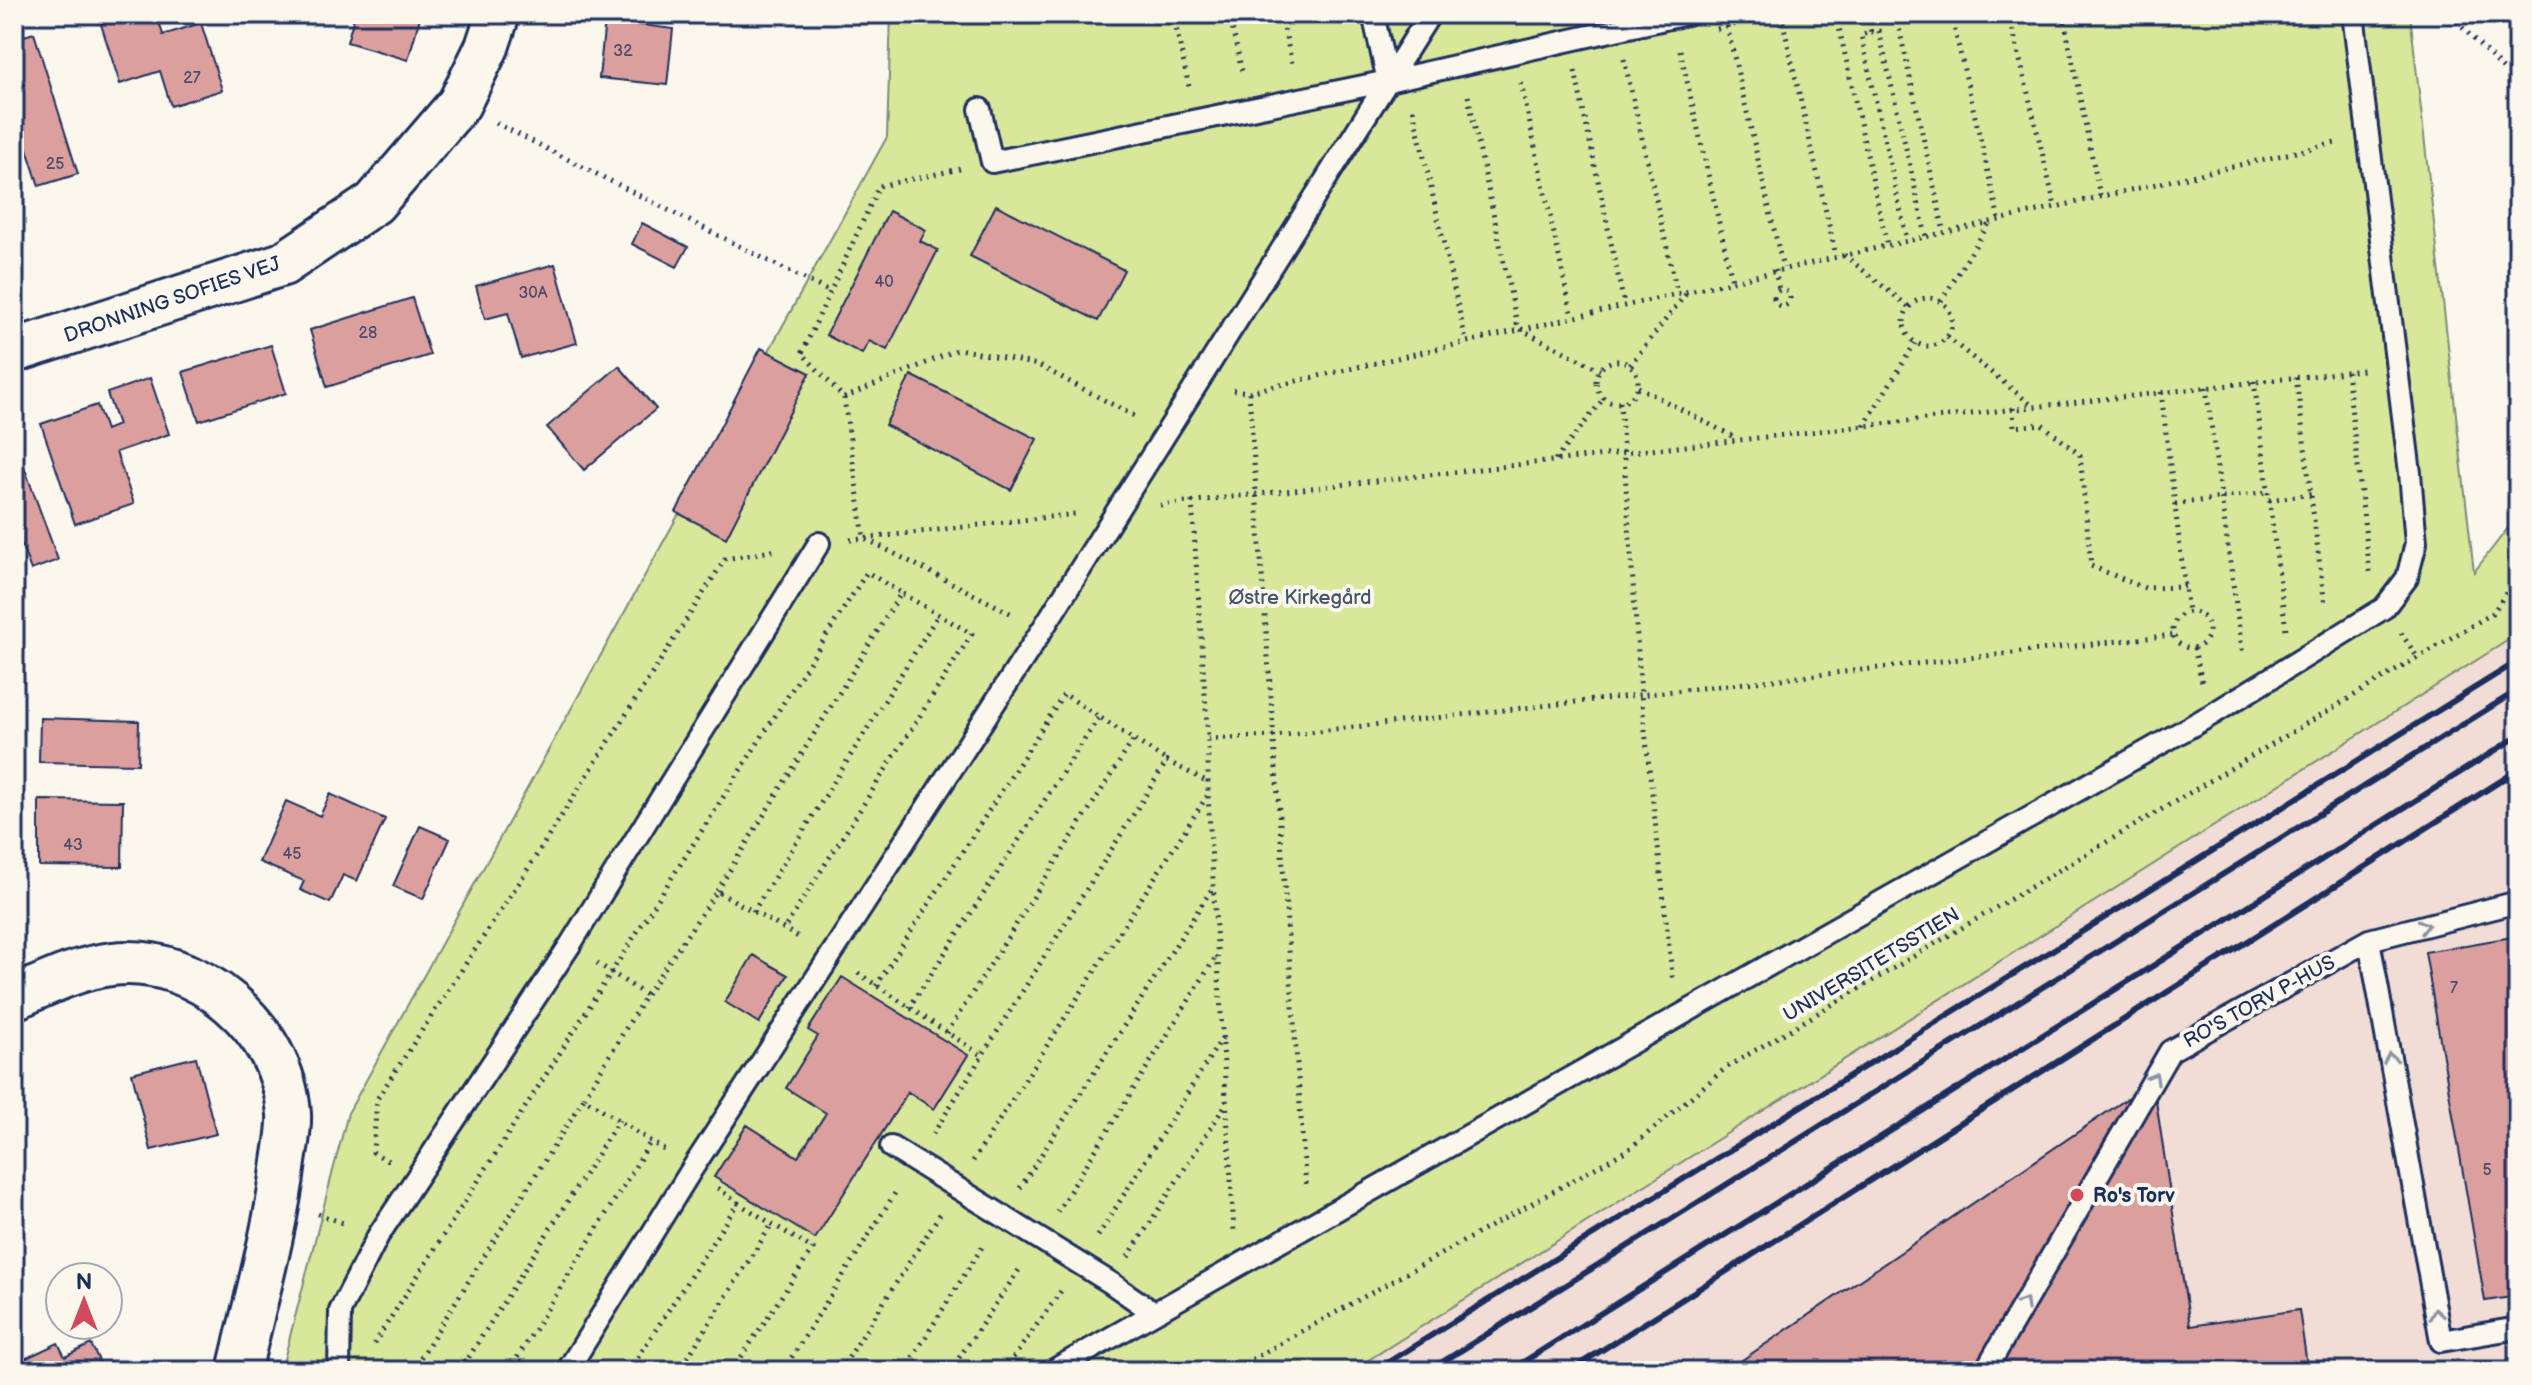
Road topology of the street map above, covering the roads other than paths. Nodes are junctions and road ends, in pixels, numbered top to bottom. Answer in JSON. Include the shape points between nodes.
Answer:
{"nodes":[{"id":1,"x":498,"y":14,"type":"edge"},
{"id":2,"x":1373,"y":14,"type":"edge"},
{"id":3,"x":1430,"y":14,"type":"edge"},
{"id":4,"x":1687,"y":14,"type":"edge"},
{"id":5,"x":2353,"y":14,"type":"edge"},
{"id":6,"x":1397,"y":79,"type":"junction"},
{"id":7,"x":980,"y":109,"type":"dead end"},
{"id":8,"x":14,"y":351,"type":"edge"},
{"id":9,"x":819,"y":543,"type":"road end"},
{"id":10,"x":2518,"y":902,"type":"edge"},
{"id":11,"x":2369,"y":940,"type":"junction"},
{"id":12,"x":14,"y":998,"type":"edge"},
{"id":13,"x":891,"y":1147,"type":"dead end"},
{"id":14,"x":1154,"y":1313,"type":"junction"},
{"id":15,"x":2518,"y":1328,"type":"edge"},
{"id":16,"x":239,"y":1371,"type":"edge"},
{"id":17,"x":339,"y":1371,"type":"edge"},
{"id":18,"x":567,"y":1371,"type":"edge"},
{"id":19,"x":1052,"y":1371,"type":"edge"},
{"id":20,"x":1985,"y":1371,"type":"edge"}],
"edges":[{"from":1,"to":8,"type":"street","name":"DRONNING SOFIES VEJ","via":[[459,104],[374,203],[283,264]]},
{"from":2,"to":6,"type":"lane"},
{"from":3,"to":6,"type":"lane"},
{"from":4,"to":6,"type":"lane"},
{"from":5,"to":14,"type":"lane","via":[[2416,543],[2407,578],[2384,608],[2248,693]]},
{"from":6,"to":7,"type":"lane","via":[[992,162]]},
{"from":6,"to":18,"type":"lane","via":[[692,1169]]},
{"from":9,"to":17,"type":"lane","via":[[570,945],[378,1236],[340,1311]]},
{"from":11,"to":10,"type":"lane","name":"RO'S TORV P-HUS","one_way":true},
{"from":15,"to":11,"type":"lane","one_way":true,"via":[[2441,1341]]},
{"from":20,"to":11,"type":"lane","name":"RO'S TORV P-HUS","one_way":true,"via":[[2170,1051]]},
{"from":12,"to":16,"type":"street","via":[[78,971],[114,964],[163,969],[218,992],[268,1046],[289,1115],[279,1202]]},
{"from":13,"to":14,"type":"lane"},
{"from":14,"to":19,"type":"lane"}]}
